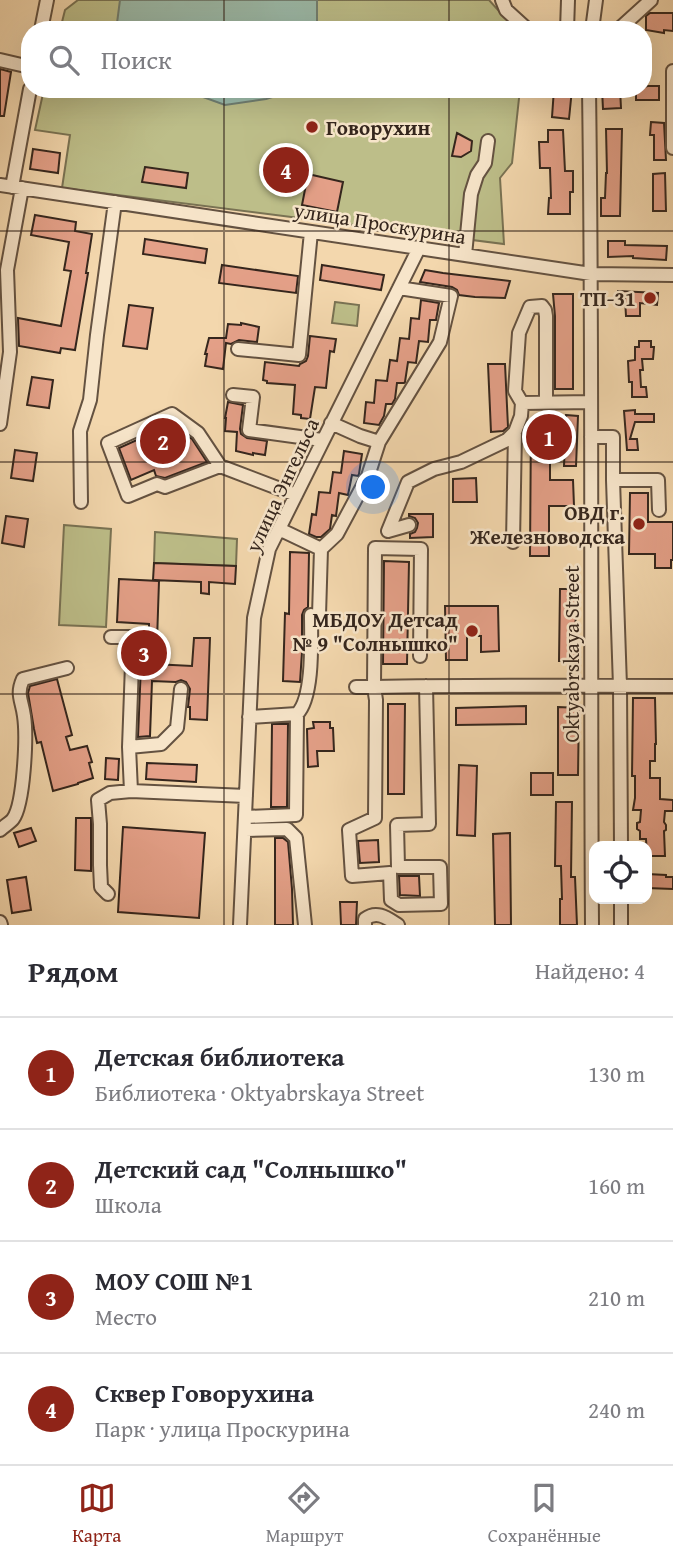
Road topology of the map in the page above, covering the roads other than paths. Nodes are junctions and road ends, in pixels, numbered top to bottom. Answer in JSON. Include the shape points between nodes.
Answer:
{"nodes":[{"id":1,"x":47,"y":0,"type":"edge"},
{"id":2,"x":502,"y":0,"type":"edge"},
{"id":3,"x":568,"y":0,"type":"edge"},
{"id":4,"x":596,"y":0,"type":"edge"},
{"id":5,"x":651,"y":0,"type":"edge"},
{"id":6,"x":43,"y":21,"type":"edge"},
{"id":7,"x":518,"y":21,"type":"edge"},
{"id":8,"x":567,"y":21,"type":"edge"},
{"id":9,"x":593,"y":21,"type":"edge"},
{"id":10,"x":628,"y":21,"type":"edge"},
{"id":11,"x":0,"y":60,"type":"edge"},
{"id":12,"x":21,"y":65,"type":"edge"},
{"id":13,"x":672,"y":71,"type":"edge"},
{"id":14,"x":28,"y":98,"type":"edge"},
{"id":15,"x":589,"y":98,"type":"edge"},
{"id":16,"x":488,"y":141,"type":"dead end"},
{"id":17,"x":673,"y":148,"type":"edge"},
{"id":18,"x":11,"y":187,"type":"edge"},
{"id":19,"x":116,"y":202,"type":"junction"},
{"id":20,"x":312,"y":232,"type":"junction"},
{"id":21,"x":419,"y":248,"type":"junction"},
{"id":22,"x":465,"y":255,"type":"junction"},
{"id":23,"x":591,"y":274,"type":"junction"},
{"id":24,"x":673,"y":275,"type":"edge"},
{"id":25,"x":399,"y":288,"type":"junction"},
{"id":26,"x":238,"y":349,"type":"dead end"},
{"id":27,"x":5,"y":354,"type":"edge"},
{"id":28,"x":233,"y":395,"type":"dead end"},
{"id":29,"x":546,"y":402,"type":"junction"},
{"id":30,"x":591,"y":402,"type":"junction"},
{"id":31,"x":522,"y":403,"type":"junction"},
{"id":32,"x":331,"y":423,"type":"junction"},
{"id":33,"x":0,"y":424,"type":"edge"},
{"id":34,"x":517,"y":436,"type":"junction"},
{"id":35,"x":591,"y":437,"type":"junction"},
{"id":36,"x":322,"y":440,"type":"junction"},
{"id":37,"x":379,"y":442,"type":"junction"},
{"id":38,"x":220,"y":466,"type":"junction"},
{"id":39,"x":613,"y":480,"type":"junction"},
{"id":40,"x":296,"y":495,"type":"junction"},
{"id":41,"x":81,"y":502,"type":"dead end"},
{"id":42,"x":659,"y":510,"type":"dead end"},
{"id":43,"x":409,"y":525,"type":"dead end"},
{"id":44,"x":279,"y":529,"type":"junction"},
{"id":45,"x":515,"y":539,"type":"dead end"},
{"id":46,"x":321,"y":549,"type":"junction"},
{"id":47,"x":111,"y":637,"type":"dead end"},
{"id":48,"x":420,"y":656,"type":"dead end"},
{"id":49,"x":67,"y":668,"type":"dead end"},
{"id":50,"x":590,"y":685,"type":"junction"},
{"id":51,"x":426,"y":686,"type":"junction"},
{"id":52,"x":620,"y":686,"type":"junction"},
{"id":53,"x":673,"y":686,"type":"edge"},
{"id":54,"x":356,"y":687,"type":"dead end"},
{"id":55,"x":374,"y":687,"type":"junction"},
{"id":56,"x":181,"y":689,"type":"dead end"},
{"id":57,"x":299,"y":712,"type":"junction"},
{"id":58,"x":249,"y":717,"type":"junction"},
{"id":59,"x":128,"y":747,"type":"junction"},
{"id":60,"x":131,"y":791,"type":"junction"},
{"id":61,"x":246,"y":796,"type":"junction"},
{"id":62,"x":375,"y":818,"type":"junction"},
{"id":63,"x":245,"y":823,"type":"junction"},
{"id":64,"x":397,"y":825,"type":"junction"},
{"id":65,"x":0,"y":830,"type":"edge"},
{"id":66,"x":621,"y":841,"type":"edge"},
{"id":67,"x":394,"y":870,"type":"junction"},
{"id":68,"x":108,"y":894,"type":"dead end"},
{"id":69,"x":621,"y":904,"type":"edge"},
{"id":70,"x":240,"y":925,"type":"edge"},
{"id":71,"x":304,"y":925,"type":"edge"},
{"id":72,"x":365,"y":925,"type":"edge"},
{"id":73,"x":398,"y":925,"type":"edge"},
{"id":74,"x":592,"y":925,"type":"edge"},
{"id":75,"x":621,"y":925,"type":"edge"}],
"edges":[{"from":1,"to":6,"type":"street"},
{"from":2,"to":7,"type":"street"},
{"from":3,"to":8,"type":"street"},
{"from":4,"to":9,"type":"street"},
{"from":5,"to":10,"type":"street"},
{"from":11,"to":12,"type":"street"},
{"from":13,"to":17,"type":"street"},
{"from":14,"to":18,"type":"street"},
{"from":15,"to":23,"type":"street","name":"Oktyabrskaya Street"},
{"from":16,"to":22,"type":"street","via":[[485,163],[471,194]]},
{"from":18,"to":19,"type":"street","name":"улица Проскурина"},
{"from":18,"to":27,"type":"street"},
{"from":19,"to":20,"type":"street","name":"улица Проскурина"},
{"from":19,"to":41,"type":"street","via":[[90,400],[80,431]]},
{"from":20,"to":21,"type":"street","name":"улица Проскурина"},
{"from":20,"to":26,"type":"street","via":[[299,355]]},
{"from":21,"to":22,"type":"street","name":"улица Проскурина"},
{"from":21,"to":25,"type":"street","name":"улица Энгельса"},
{"from":22,"to":23,"type":"street","name":"улица Проскурина"},
{"from":23,"to":24,"type":"street","name":"улица Проскурина"},
{"from":23,"to":30,"type":"street","name":"Oktyabrskaya Street"},
{"from":25,"to":32,"type":"street","name":"улица Энгельса"},
{"from":25,"to":37,"type":"street","via":[[451,296],[440,342]]},
{"from":27,"to":33,"type":"street"},
{"from":28,"to":36,"type":"street","via":[[253,397],[249,430]]},
{"from":29,"to":30,"type":"street"},
{"from":29,"to":31,"type":"street"},
{"from":29,"to":31,"type":"street","via":[[546,316],[542,306],[536,305],[530,307],[519,333],[515,391]]},
{"from":30,"to":35,"type":"street","name":"Oktyabrskaya Street"},
{"from":31,"to":34,"type":"street"},
{"from":32,"to":36,"type":"street","name":"улица Энгельса"},
{"from":32,"to":37,"type":"street"},
{"from":34,"to":43,"type":"street","via":[[408,482],[388,531]]},
{"from":34,"to":45,"type":"street"},
{"from":35,"to":39,"type":"street","via":[[613,437]]},
{"from":35,"to":50,"type":"street","name":"Oktyabrskaya Street"},
{"from":36,"to":40,"type":"street","name":"улица Энгельса"},
{"from":37,"to":46,"type":"street","via":[[336,527],[337,534]]},
{"from":38,"to":38,"type":"street","via":[[128,496],[108,443],[172,414],[198,433]]},
{"from":38,"to":40,"type":"street"},
{"from":39,"to":42,"type":"street","via":[[659,480]]},
{"from":39,"to":52,"type":"street"},
{"from":40,"to":44,"type":"street","name":"улица Энгельса"},
{"from":44,"to":46,"type":"street"},
{"from":44,"to":58,"type":"street","name":"улица Энгельса","via":[[269,549],[254,618]]},
{"from":46,"to":57,"type":"street","via":[[310,680]]},
{"from":47,"to":59,"type":"street","via":[[133,637]]},
{"from":48,"to":55,"type":"street","via":[[421,549],[375,548]]},
{"from":49,"to":65,"type":"street","via":[[23,679],[19,689],[25,745],[19,800],[13,819]]},
{"from":50,"to":51,"type":"street"},
{"from":50,"to":52,"type":"street"},
{"from":50,"to":74,"type":"street","name":"Oktyabrskaya Street"},
{"from":51,"to":55,"type":"street"},
{"from":51,"to":64,"type":"street","via":[[429,824]]},
{"from":52,"to":53,"type":"street"},
{"from":52,"to":66,"type":"street"},
{"from":54,"to":55,"type":"street"},
{"from":55,"to":62,"type":"street"},
{"from":56,"to":59,"type":"street","via":[[177,728],[161,744]]},
{"from":57,"to":58,"type":"street"},
{"from":57,"to":63,"type":"street","via":[[296,815]]},
{"from":58,"to":61,"type":"street","name":"улица Энгельса"},
{"from":59,"to":60,"type":"street"},
{"from":60,"to":61,"type":"street"},
{"from":60,"to":68,"type":"street","via":[[110,793],[98,800],[102,887]]},
{"from":61,"to":63,"type":"street","name":"улица Энгельса"},
{"from":62,"to":64,"type":"street"},
{"from":62,"to":67,"type":"street","via":[[349,830],[352,876]]},
{"from":63,"to":70,"type":"street","name":"улица Энгельса"},
{"from":63,"to":71,"type":"street","via":[[287,829],[296,838]]},
{"from":64,"to":67,"type":"street"},
{"from":67,"to":67,"type":"street","via":[[440,867],[441,904],[399,905],[391,900]]},
{"from":69,"to":75,"type":"street"},
{"from":72,"to":73,"type":"street","via":[[365,919],[376,914]]}]}
